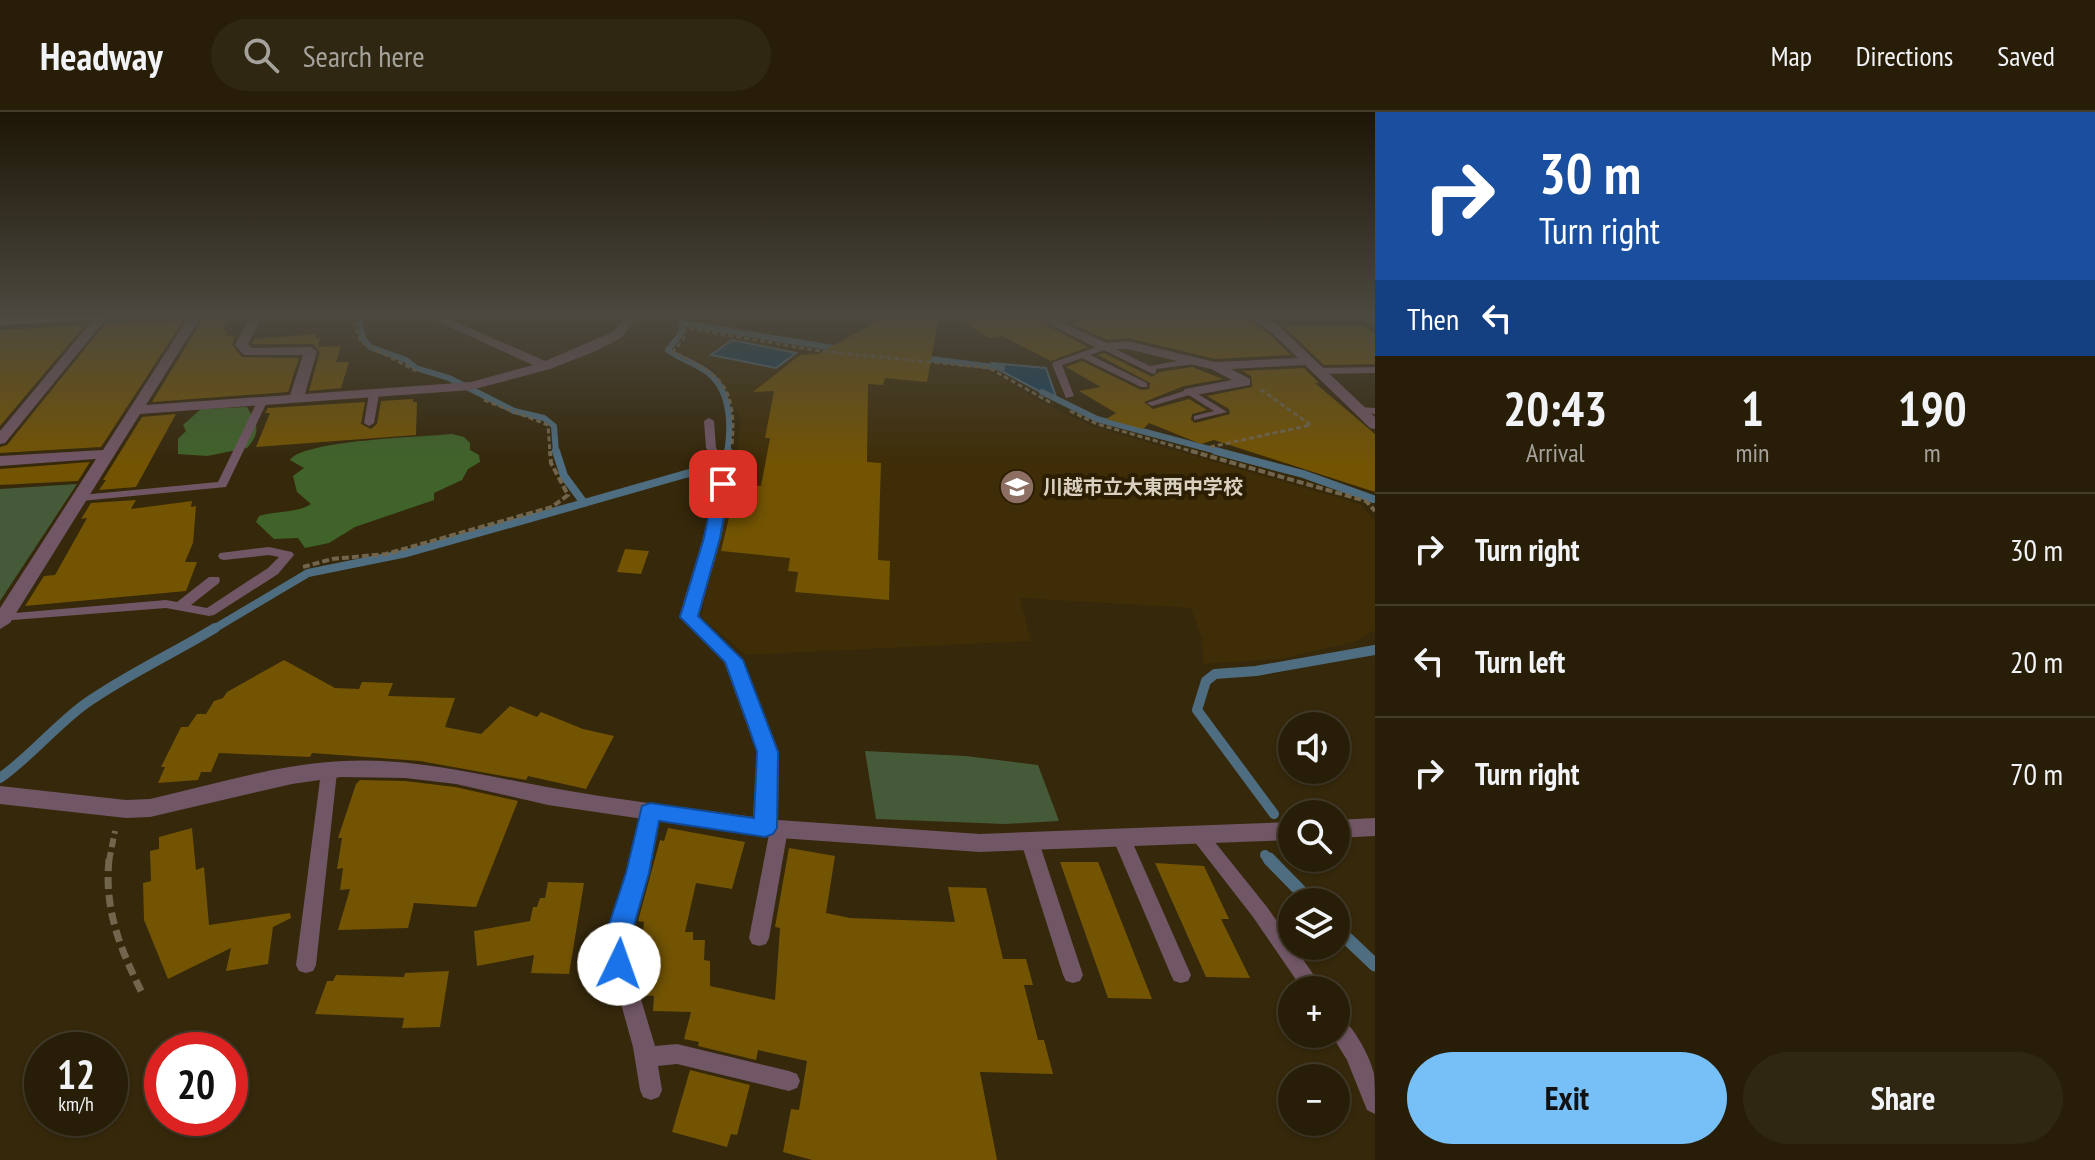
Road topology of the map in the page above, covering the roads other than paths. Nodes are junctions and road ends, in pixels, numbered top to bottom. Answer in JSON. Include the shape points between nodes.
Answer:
{"nodes":[{"id":1,"x":63,"y":364,"type":"edge"},
{"id":2,"x":165,"y":364,"type":"edge"},
{"id":3,"x":307,"y":364,"type":"edge"},
{"id":4,"x":540,"y":364,"type":"edge"},
{"id":5,"x":550,"y":364,"type":"edge"},
{"id":6,"x":1057,"y":364,"type":"edge"},
{"id":7,"x":1101,"y":364,"type":"edge"},
{"id":8,"x":1142,"y":364,"type":"edge"},
{"id":9,"x":1180,"y":364,"type":"edge"},
{"id":10,"x":1207,"y":364,"type":"edge"},
{"id":11,"x":1312,"y":364,"type":"edge"},
{"id":12,"x":545,"y":366,"type":"junction"},
{"id":13,"x":1215,"y":366,"type":"junction"},
{"id":14,"x":1314,"y":366,"type":"junction"},
{"id":15,"x":1375,"y":370,"type":"edge"},
{"id":16,"x":1144,"y":385,"type":"dead end"},
{"id":17,"x":1190,"y":392,"type":"junction"},
{"id":18,"x":374,"y":394,"type":"junction"},
{"id":19,"x":1069,"y":396,"type":"dead end"},
{"id":20,"x":296,"y":399,"type":"junction"},
{"id":21,"x":262,"y":402,"type":"junction"},
{"id":22,"x":1152,"y":403,"type":"dead end"},
{"id":23,"x":136,"y":410,"type":"junction"},
{"id":24,"x":1359,"y":410,"type":"junction"},
{"id":25,"x":1375,"y":411,"type":"edge"},
{"id":26,"x":1198,"y":418,"type":"dead end"},
{"id":27,"x":709,"y":421,"type":"dead end"},
{"id":28,"x":369,"y":423,"type":"dead end"},
{"id":29,"x":1375,"y":425,"type":"edge"},
{"id":30,"x":0,"y":440,"type":"edge"},
{"id":31,"x":108,"y":454,"type":"junction"},
{"id":32,"x":0,"y":461,"type":"edge"},
{"id":33,"x":727,"y":467,"type":"joint"},
{"id":34,"x":81,"y":498,"type":"junction"},
{"id":35,"x":224,"y":556,"type":"dead end"},
{"id":36,"x":214,"y":580,"type":"dead end"},
{"id":37,"x":182,"y":605,"type":"junction"},
{"id":38,"x":2,"y":620,"type":"edge"},
{"id":39,"x":329,"y":772,"type":"junction"},
{"id":40,"x":0,"y":795,"type":"edge"},
{"id":41,"x":650,"y":811,"type":"junction"},
{"id":42,"x":1375,"y":827,"type":"edge"},
{"id":43,"x":1350,"y":828,"type":"edge"},
{"id":44,"x":772,"y":829,"type":"junction"},
{"id":45,"x":1278,"y":832,"type":"edge"},
{"id":46,"x":1200,"y":836,"type":"junction"},
{"id":47,"x":1122,"y":839,"type":"junction"},
{"id":48,"x":1030,"y":842,"type":"junction"},
{"id":49,"x":759,"y":938,"type":"dead end"},
{"id":50,"x":306,"y":965,"type":"dead end"},
{"id":51,"x":1073,"y":975,"type":"dead end"},
{"id":52,"x":1181,"y":975,"type":"dead end"},
{"id":53,"x":1304,"y":976,"type":"edge"},
{"id":54,"x":1350,"y":1046,"type":"edge"},
{"id":55,"x":645,"y":1057,"type":"junction"},
{"id":56,"x":789,"y":1081,"type":"dead end"},
{"id":57,"x":651,"y":1090,"type":"dead end"},
{"id":58,"x":1375,"y":1103,"type":"edge"}],
"edges":[{"from":1,"to":30,"type":"street"},
{"from":2,"to":23,"type":"street"},
{"from":3,"to":20,"type":"street"},
{"from":4,"to":12,"type":"street"},
{"from":5,"to":12,"type":"street"},
{"from":6,"to":19,"type":"lane"},
{"from":7,"to":16,"type":"lane"},
{"from":8,"to":9,"type":"lane","via":[[1153,369]]},
{"from":10,"to":13,"type":"street"},
{"from":11,"to":14,"type":"street"},
{"from":12,"to":18,"type":"street","via":[[466,387]]},
{"from":13,"to":14,"type":"street"},
{"from":13,"to":17,"type":"street","via":[[1245,382]]},
{"from":14,"to":15,"type":"lane"},
{"from":14,"to":24,"type":"street"},
{"from":17,"to":22,"type":"lane"},
{"from":17,"to":26,"type":"lane","via":[[1222,412]]},
{"from":18,"to":20,"type":"street"},
{"from":18,"to":28,"type":"lane"},
{"from":20,"to":21,"type":"street"},
{"from":21,"to":23,"type":"street"},
{"from":21,"to":34,"type":"lane","via":[[222,485]]},
{"from":23,"to":31,"type":"street"},
{"from":24,"to":25,"type":"lane"},
{"from":24,"to":29,"type":"street"},
{"from":27,"to":33,"type":"lane","via":[[711,448]]},
{"from":31,"to":32,"type":"street"},
{"from":31,"to":34,"type":"street"},
{"from":33,"to":44,"type":"street","via":[[689,617],[733,660],[768,752]]},
{"from":34,"to":38,"type":"street"},
{"from":35,"to":37,"type":"lane","via":[[269,551],[288,555],[273,571],[209,612]]},
{"from":36,"to":37,"type":"lane"},
{"from":37,"to":38,"type":"lane"},
{"from":39,"to":40,"type":"street","via":[[150,808]]},
{"from":39,"to":41,"type":"street","via":[[405,770],[456,776]]},
{"from":39,"to":50,"type":"lane"},
{"from":41,"to":44,"type":"street"},
{"from":41,"to":55,"type":"lane","via":[[615,946]]},
{"from":42,"to":43,"type":"street"},
{"from":44,"to":48,"type":"street"},
{"from":44,"to":49,"type":"lane"},
{"from":45,"to":46,"type":"street"},
{"from":46,"to":47,"type":"street"},
{"from":46,"to":53,"type":"lane"},
{"from":47,"to":48,"type":"street"},
{"from":47,"to":52,"type":"lane"},
{"from":48,"to":51,"type":"lane"},
{"from":54,"to":58,"type":"lane"},
{"from":55,"to":56,"type":"lane","via":[[677,1054]]},
{"from":55,"to":57,"type":"lane"}]}
